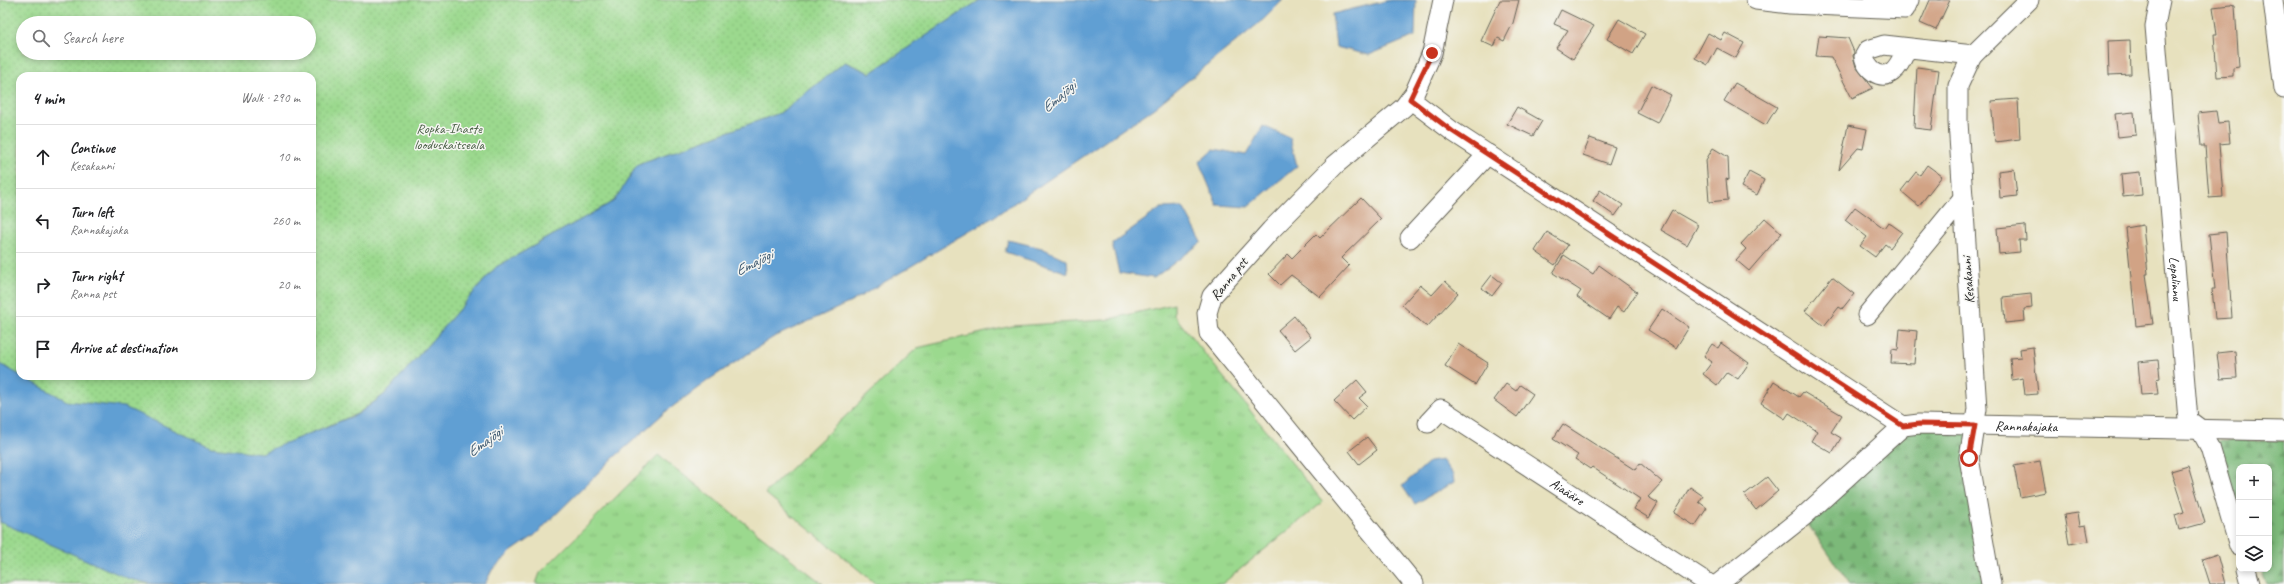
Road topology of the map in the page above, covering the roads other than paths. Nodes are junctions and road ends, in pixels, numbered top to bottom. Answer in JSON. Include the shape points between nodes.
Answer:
{"nodes":[{"id":1,"x":1443,"y":0,"type":"edge"},
{"id":2,"x":1756,"y":0,"type":"edge"},
{"id":3,"x":1909,"y":0,"type":"edge"},
{"id":4,"x":2029,"y":0,"type":"edge"},
{"id":5,"x":2160,"y":0,"type":"edge"},
{"id":6,"x":2273,"y":0,"type":"edge"},
{"id":7,"x":1907,"y":48,"type":"dead end"},
{"id":8,"x":1973,"y":55,"type":"junction"},
{"id":9,"x":2284,"y":89,"type":"edge"},
{"id":10,"x":1410,"y":99,"type":"junction"},
{"id":11,"x":1488,"y":154,"type":"junction"},
{"id":12,"x":1963,"y":198,"type":"junction"},
{"id":13,"x":1410,"y":238,"type":"dead end"},
{"id":14,"x":1867,"y":315,"type":"dead end"},
{"id":15,"x":1428,"y":422,"type":"dead end"},
{"id":16,"x":1975,"y":425,"type":"junction"},
{"id":17,"x":1903,"y":426,"type":"junction"},
{"id":18,"x":2200,"y":429,"type":"junction"},
{"id":19,"x":2284,"y":431,"type":"edge"},
{"id":20,"x":2236,"y":536,"type":"edge"},
{"id":21,"x":2247,"y":572,"type":"edge"},
{"id":22,"x":1414,"y":584,"type":"edge"},
{"id":23,"x":1709,"y":584,"type":"edge"},
{"id":24,"x":1718,"y":584,"type":"edge"},
{"id":25,"x":1991,"y":584,"type":"edge"},
{"id":26,"x":2250,"y":584,"type":"edge"}],
"edges":[{"from":1,"to":10,"type":"street","name":"Ranna pst","via":[[1432,53]]},
{"from":2,"to":3,"type":"street","via":[[1790,4],[1905,8]]},
{"from":4,"to":8,"type":"street","name":"Kesakanni"},
{"from":5,"to":18,"type":"street","name":"Lepalinnu","via":[[2155,26],[2188,420]]},
{"from":6,"to":9,"type":"street"},
{"from":7,"to":8,"type":"street"},
{"from":8,"to":12,"type":"street","name":"Kesakanni","via":[[1958,86]]},
{"from":10,"to":11,"type":"street"},
{"from":10,"to":22,"type":"street","name":"Ranna pst","via":[[1404,107],[1335,165],[1271,230],[1212,296],[1207,313],[1209,333]]},
{"from":11,"to":13,"type":"street"},
{"from":11,"to":17,"type":"street"},
{"from":12,"to":14,"type":"street"},
{"from":12,"to":16,"type":"street","name":"Kesakanni","via":[[1977,409]]},
{"from":15,"to":23,"type":"street","name":"Aiaääre","via":[[1441,409]]},
{"from":16,"to":17,"type":"street","name":"Rannakajaka"},
{"from":16,"to":18,"type":"street","name":"Rannakajaka"},
{"from":16,"to":25,"type":"street","name":"Kesakanni","via":[[1969,458]]},
{"from":17,"to":24,"type":"street","via":[[1804,516]]},
{"from":18,"to":19,"type":"street","name":"Rannakajaka"},
{"from":18,"to":20,"type":"street","name":"Lepalinnu","via":[[2210,447]]},
{"from":21,"to":26,"type":"street"}]}
